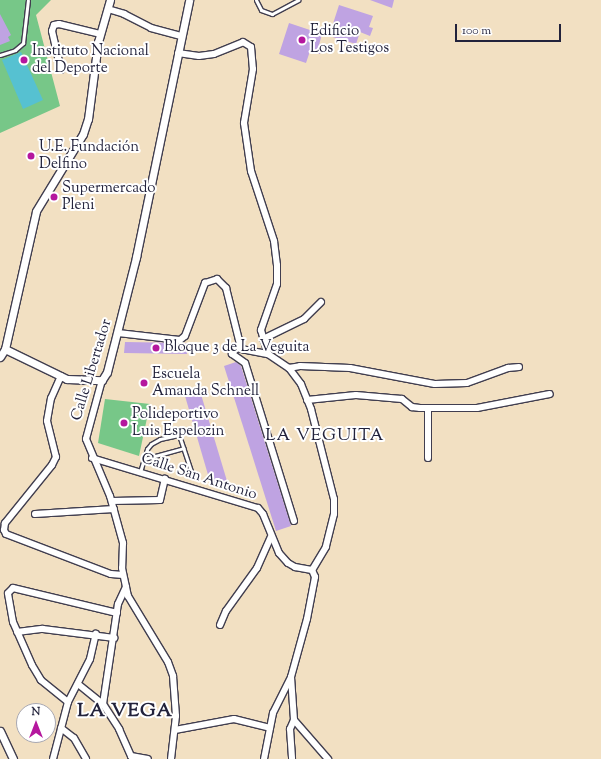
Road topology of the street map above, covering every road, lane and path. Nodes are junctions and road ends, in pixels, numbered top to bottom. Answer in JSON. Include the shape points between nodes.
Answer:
{"nodes":[{"id":1,"x":28,"y":0,"type":"edge"},
{"id":2,"x":110,"y":0,"type":"edge"},
{"id":3,"x":189,"y":0,"type":"edge"},
{"id":4,"x":256,"y":0,"type":"edge"},
{"id":5,"x":298,"y":0,"type":"edge"},
{"id":6,"x":108,"y":9,"type":"junction"},
{"id":7,"x":100,"y":34,"type":"junction"},
{"id":8,"x":180,"y":36,"type":"junction"},
{"id":9,"x":178,"y":53,"type":"junction"},
{"id":10,"x":0,"y":55,"type":"edge"},
{"id":11,"x":61,"y":70,"type":"dead end"},
{"id":12,"x":321,"y":302,"type":"dead end"},
{"id":13,"x":118,"y":334,"type":"junction"},
{"id":14,"x":263,"y":339,"type":"junction"},
{"id":15,"x":241,"y":348,"type":"junction"},
{"id":16,"x":5,"y":349,"type":"junction"},
{"id":17,"x":268,"y":354,"type":"junction"},
{"id":18,"x":0,"y":357,"type":"edge"},
{"id":19,"x":519,"y":367,"type":"dead end"},
{"id":20,"x":289,"y":368,"type":"junction"},
{"id":21,"x":61,"y":376,"type":"junction"},
{"id":22,"x":102,"y":380,"type":"junction"},
{"id":23,"x":550,"y":394,"type":"dead end"},
{"id":24,"x":307,"y":400,"type":"junction"},
{"id":25,"x":428,"y":408,"type":"junction"},
{"id":26,"x":184,"y":448,"type":"junction"},
{"id":27,"x":92,"y":458,"type":"junction"},
{"id":28,"x":428,"y":458,"type":"dead end"},
{"id":29,"x":144,"y":459,"type":"junction"},
{"id":30,"x":140,"y":472,"type":"junction"},
{"id":31,"x":192,"y":474,"type":"dead end"},
{"id":32,"x":165,"y":479,"type":"junction"},
{"id":33,"x":112,"y":501,"type":"junction"},
{"id":34,"x":114,"y":509,"type":"junction"},
{"id":35,"x":35,"y":514,"type":"dead end"},
{"id":36,"x":294,"y":520,"type":"dead end"},
{"id":37,"x":271,"y":537,"type":"junction"},
{"id":38,"x":312,"y":570,"type":"junction"},
{"id":39,"x":123,"y":575,"type":"junction"},
{"id":40,"x":126,"y":587,"type":"junction"},
{"id":41,"x":117,"y":613,"type":"junction"},
{"id":42,"x":220,"y":625,"type":"dead end"},
{"id":43,"x":17,"y":632,"type":"junction"},
{"id":44,"x":96,"y":634,"type":"junction"},
{"id":45,"x":114,"y":638,"type":"junction"},
{"id":46,"x":291,"y":677,"type":"junction"},
{"id":47,"x":78,"y":684,"type":"junction"},
{"id":48,"x":68,"y":702,"type":"junction"},
{"id":49,"x":104,"y":704,"type":"junction"},
{"id":50,"x":294,"y":720,"type":"junction"},
{"id":51,"x":61,"y":728,"type":"junction"},
{"id":52,"x":270,"y":728,"type":"junction"},
{"id":53,"x":175,"y":730,"type":"junction"},
{"id":54,"x":0,"y":731,"type":"edge"},
{"id":55,"x":131,"y":756,"type":"junction"},
{"id":56,"x":13,"y":759,"type":"edge"},
{"id":57,"x":53,"y":759,"type":"edge"},
{"id":58,"x":86,"y":759,"type":"edge"},
{"id":59,"x":125,"y":759,"type":"edge"},
{"id":60,"x":148,"y":759,"type":"edge"},
{"id":61,"x":171,"y":759,"type":"edge"},
{"id":62,"x":264,"y":759,"type":"edge"},
{"id":63,"x":292,"y":759,"type":"edge"},
{"id":64,"x":328,"y":759,"type":"edge"}],
"edges":[{"from":1,"to":10,"type":"lane","via":[[23,43],[15,50]]},
{"from":2,"to":6,"type":"street"},
{"from":3,"to":8,"type":"street","name":"Calle Libertador"},
{"from":4,"to":5,"type":"lane","via":[[261,10],[272,14]]},
{"from":6,"to":7,"type":"street"},
{"from":6,"to":8,"type":"street","via":[[124,14],[150,28]]},
{"from":7,"to":11,"type":"street","via":[[54,25],[52,31]]},
{"from":7,"to":16,"type":"street","via":[[88,119],[83,134],[36,211]]},
{"from":8,"to":9,"type":"street","name":"Calle Libertador"},
{"from":9,"to":13,"type":"street","name":"Calle Libertador"},
{"from":9,"to":14,"type":"street","via":[[199,56],[214,54],[243,42],[251,47],[253,69],[244,123],[252,171],[274,241],[278,265],[277,284],[261,330]]},
{"from":12,"to":14,"type":"street","via":[[298,322]]},
{"from":13,"to":15,"type":"street","via":[[180,340],[185,336],[205,283],[217,279],[226,288]]},
{"from":13,"to":22,"type":"street","name":"Calle Libertador","via":[[107,372]]},
{"from":14,"to":17,"type":"street"},
{"from":15,"to":17,"type":"street"},
{"from":15,"to":36,"type":"street","via":[[236,348],[232,354],[245,363]]},
{"from":16,"to":18,"type":"street"},
{"from":16,"to":21,"type":"street"},
{"from":17,"to":20,"type":"street"},
{"from":19,"to":20,"type":"street","via":[[508,368],[467,384],[435,384],[350,368]]},
{"from":20,"to":24,"type":"street","via":[[301,384]]},
{"from":21,"to":22,"type":"street","via":[[67,379]]},
{"from":21,"to":39,"type":"street","via":[[51,398],[47,421],[56,457],[5,523],[4,530],[6,534],[111,574]]},
{"from":22,"to":27,"type":"street","name":"Calle Libertador","via":[[86,439]]},
{"from":23,"to":25,"type":"street","via":[[477,408]]},
{"from":24,"to":25,"type":"street","via":[[356,395],[402,399],[412,406]]},
{"from":24,"to":38,"type":"street","via":[[328,468],[334,499],[334,514],[326,546]]},
{"from":25,"to":28,"type":"street"},
{"from":26,"to":29,"type":"lane"},
{"from":26,"to":29,"type":"lane","via":[[182,438],[174,435],[151,444]]},
{"from":26,"to":31,"type":"lane"},
{"from":27,"to":30,"type":"street","name":"Calle San Antonio"},
{"from":27,"to":33,"type":"street","name":"Calle Libertador"},
{"from":29,"to":30,"type":"lane"},
{"from":30,"to":32,"type":"street","name":"Calle San Antonio"},
{"from":32,"to":33,"type":"street","via":[[161,496],[156,501]]},
{"from":32,"to":37,"type":"street","name":"Calle San Antonio","via":[[258,508],[263,514]]},
{"from":33,"to":34,"type":"street","name":"Calle Libertador"},
{"from":34,"to":35,"type":"street"},
{"from":34,"to":39,"type":"street","name":"Calle Libertador","via":[[123,543]]},
{"from":37,"to":38,"type":"street","name":"Calle San Antonio","via":[[288,563]]},
{"from":37,"to":42,"type":"street","via":[[257,568],[226,611]]},
{"from":38,"to":46,"type":"street","via":[[315,577]]},
{"from":39,"to":40,"type":"street","name":"Calle Libertador"},
{"from":40,"to":41,"type":"street"},
{"from":40,"to":53,"type":"street","name":"Calle Libertador","via":[[135,610],[168,662],[173,676]]},
{"from":41,"to":43,"type":"street","via":[[13,588],[8,593],[8,603]]},
{"from":41,"to":45,"type":"street"},
{"from":43,"to":44,"type":"street","via":[[43,629]]},
{"from":43,"to":48,"type":"street","via":[[41,680]]},
{"from":44,"to":45,"type":"street"},
{"from":44,"to":47,"type":"street","via":[[90,659]]},
{"from":45,"to":49,"type":"street"},
{"from":46,"to":50,"type":"street"},
{"from":46,"to":52,"type":"street","via":[[273,713]]},
{"from":47,"to":48,"type":"street"},
{"from":47,"to":49,"type":"street"},
{"from":48,"to":51,"type":"street"},
{"from":49,"to":55,"type":"street"},
{"from":50,"to":63,"type":"street","via":[[290,729]]},
{"from":50,"to":64,"type":"street"},
{"from":51,"to":57,"type":"street"},
{"from":51,"to":58,"type":"street","via":[[74,738]]},
{"from":52,"to":53,"type":"street","via":[[234,719]]},
{"from":52,"to":62,"type":"street"},
{"from":53,"to":61,"type":"street","name":"Calle Libertador"},
{"from":54,"to":56,"type":"street"},
{"from":55,"to":59,"type":"street"},
{"from":55,"to":60,"type":"street"}]}
